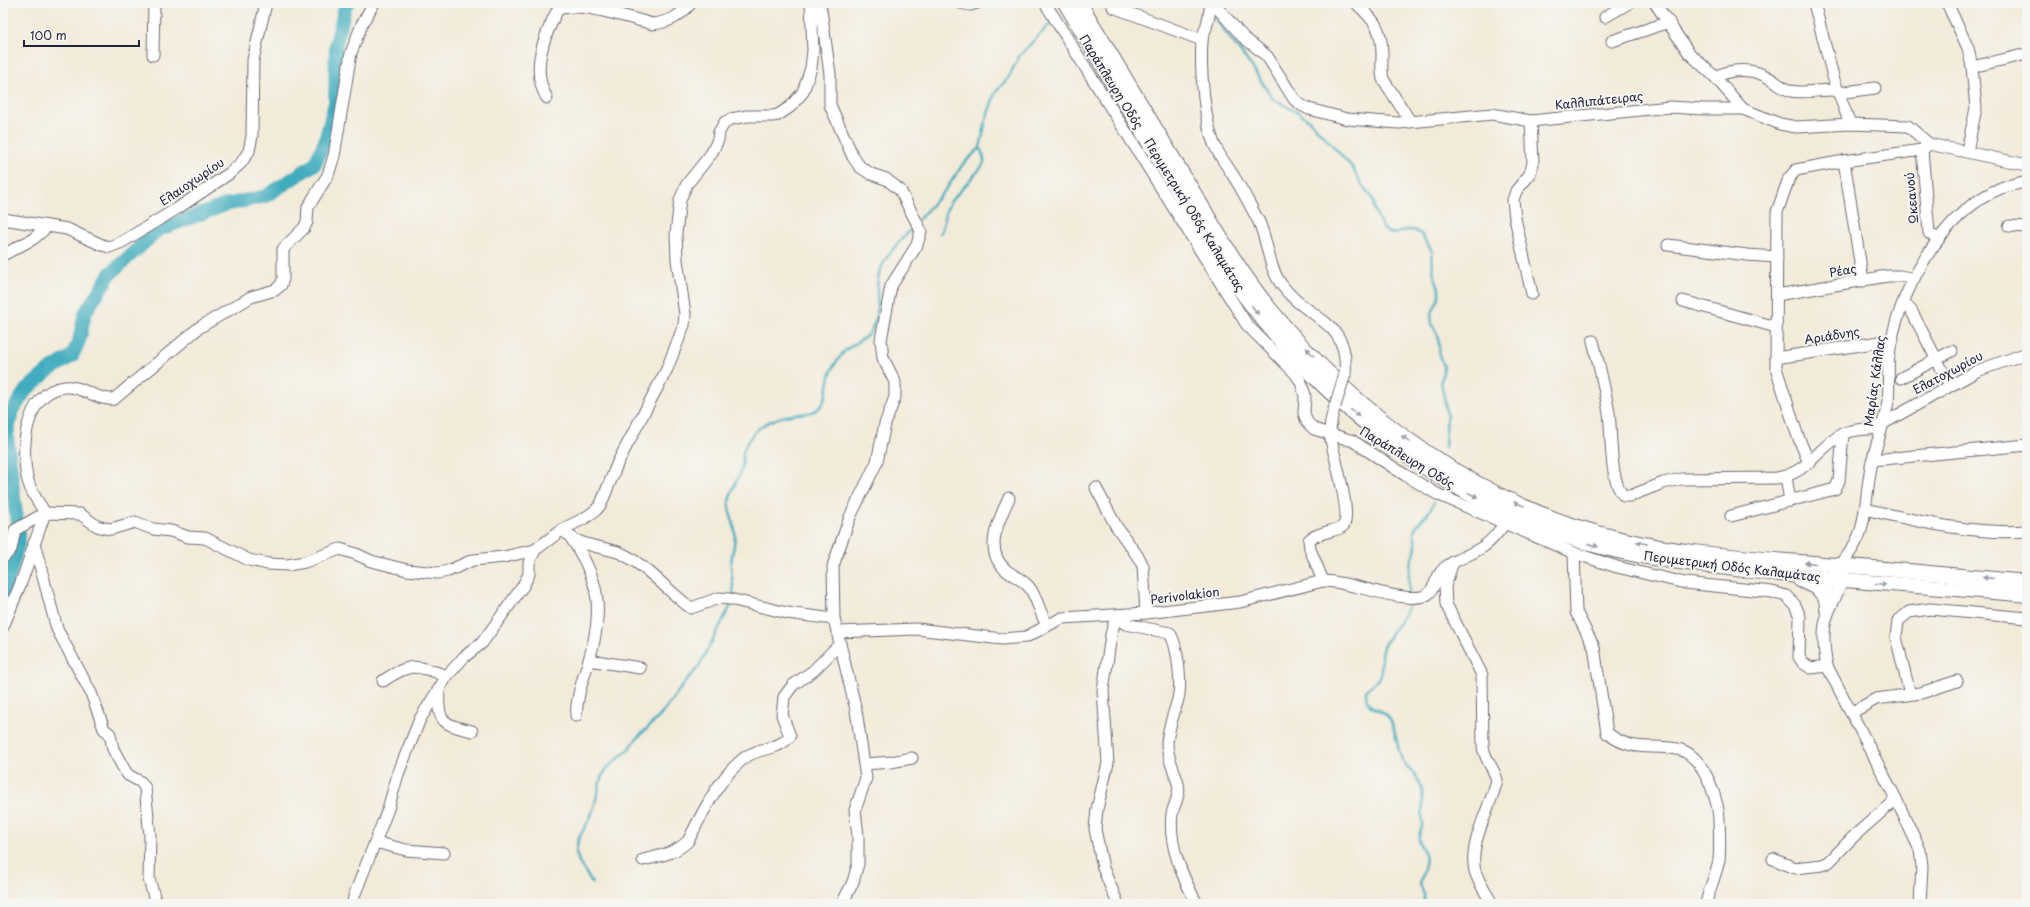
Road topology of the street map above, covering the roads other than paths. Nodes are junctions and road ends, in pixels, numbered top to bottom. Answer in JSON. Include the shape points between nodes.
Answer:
{"nodes":[{"id":1,"x":154,"y":3,"type":"edge"},
{"id":2,"x":266,"y":3,"type":"edge"},
{"id":3,"x":374,"y":3,"type":"edge"},
{"id":4,"x":691,"y":3,"type":"edge"},
{"id":5,"x":810,"y":3,"type":"edge"},
{"id":6,"x":820,"y":3,"type":"edge"},
{"id":7,"x":960,"y":3,"type":"edge"},
{"id":8,"x":977,"y":3,"type":"edge"},
{"id":9,"x":1045,"y":3,"type":"edge"},
{"id":10,"x":1065,"y":3,"type":"edge"},
{"id":11,"x":1080,"y":3,"type":"edge"},
{"id":12,"x":1212,"y":3,"type":"edge"},
{"id":13,"x":1356,"y":3,"type":"edge"},
{"id":14,"x":1629,"y":3,"type":"edge"},
{"id":15,"x":1655,"y":3,"type":"edge"},
{"id":16,"x":1814,"y":3,"type":"edge"},
{"id":17,"x":1946,"y":3,"type":"edge"},
{"id":18,"x":1113,"y":7,"type":"dead end"},
{"id":19,"x":1605,"y":17,"type":"dead end"},
{"id":20,"x":1669,"y":22,"type":"junction"},
{"id":21,"x":1202,"y":40,"type":"junction"},
{"id":22,"x":1612,"y":41,"type":"dead end"},
{"id":23,"x":2027,"y":54,"type":"edge"},
{"id":24,"x":153,"y":55,"type":"dead end"},
{"id":25,"x":1972,"y":68,"type":"junction"},
{"id":26,"x":1715,"y":77,"type":"junction"},
{"id":27,"x":1875,"y":88,"type":"dead end"},
{"id":28,"x":1838,"y":91,"type":"junction"},
{"id":29,"x":547,"y":98,"type":"dead end"},
{"id":30,"x":1743,"y":109,"type":"junction"},
{"id":31,"x":1410,"y":121,"type":"junction"},
{"id":32,"x":1531,"y":121,"type":"junction"},
{"id":33,"x":1850,"y":124,"type":"junction"},
{"id":34,"x":1926,"y":147,"type":"junction"},
{"id":35,"x":1967,"y":151,"type":"junction"},
{"id":36,"x":1844,"y":161,"type":"junction"},
{"id":37,"x":2027,"y":165,"type":"edge"},
{"id":38,"x":2027,"y":181,"type":"edge"},
{"id":39,"x":3,"y":219,"type":"edge"},
{"id":40,"x":2009,"y":226,"type":"dead end"},
{"id":41,"x":47,"y":227,"type":"junction"},
{"id":42,"x":2027,"y":227,"type":"edge"},
{"id":43,"x":1938,"y":239,"type":"junction"},
{"id":44,"x":1668,"y":245,"type":"dead end"},
{"id":45,"x":3,"y":255,"type":"edge"},
{"id":46,"x":1777,"y":257,"type":"junction"},
{"id":47,"x":1914,"y":279,"type":"junction"},
{"id":48,"x":1862,"y":280,"type":"junction"},
{"id":49,"x":1532,"y":294,"type":"dead end"},
{"id":50,"x":1777,"y":295,"type":"junction"},
{"id":51,"x":1683,"y":301,"type":"dead end"},
{"id":52,"x":1904,"y":302,"type":"junction"},
{"id":53,"x":1776,"y":328,"type":"junction"},
{"id":54,"x":1893,"y":340,"type":"junction"},
{"id":55,"x":1594,"y":341,"type":"dead end"},
{"id":56,"x":1952,"y":351,"type":"dead end"},
{"id":57,"x":2027,"y":353,"type":"edge"},
{"id":58,"x":1776,"y":358,"type":"junction"},
{"id":59,"x":1937,"y":359,"type":"junction"},
{"id":60,"x":1901,"y":378,"type":"dead end"},
{"id":61,"x":1950,"y":385,"type":"junction"},
{"id":62,"x":1884,"y":424,"type":"junction"},
{"id":63,"x":1330,"y":434,"type":"junction"},
{"id":64,"x":1843,"y":434,"type":"junction"},
{"id":65,"x":2027,"y":444,"type":"edge"},
{"id":66,"x":1873,"y":460,"type":"junction"},
{"id":67,"x":1809,"y":463,"type":"junction"},
{"id":68,"x":1786,"y":477,"type":"junction"},
{"id":69,"x":1096,"y":488,"type":"dead end"},
{"id":70,"x":1009,"y":498,"type":"dead end"},
{"id":71,"x":1790,"y":501,"type":"junction"},
{"id":72,"x":1865,"y":509,"type":"junction"},
{"id":73,"x":45,"y":513,"type":"junction"},
{"id":74,"x":1731,"y":516,"type":"dead end"},
{"id":75,"x":1505,"y":523,"type":"junction"},
{"id":76,"x":563,"y":529,"type":"junction"},
{"id":77,"x":2027,"y":531,"type":"edge"},
{"id":78,"x":570,"y":538,"type":"junction"},
{"id":79,"x":34,"y":543,"type":"junction"},
{"id":80,"x":535,"y":550,"type":"junction"},
{"id":81,"x":1574,"y":553,"type":"junction"},
{"id":82,"x":3,"y":558,"type":"edge"},
{"id":83,"x":1453,"y":562,"type":"junction"},
{"id":84,"x":1842,"y":565,"type":"junction"},
{"id":85,"x":1776,"y":573,"type":"junction"},
{"id":86,"x":1837,"y":580,"type":"junction"},
{"id":87,"x":1323,"y":581,"type":"junction"},
{"id":88,"x":2027,"y":582,"type":"edge"},
{"id":89,"x":2027,"y":595,"type":"edge"},
{"id":90,"x":1825,"y":597,"type":"junction"},
{"id":91,"x":1146,"y":613,"type":"junction"},
{"id":92,"x":1116,"y":616,"type":"junction"},
{"id":93,"x":1827,"y":617,"type":"junction"},
{"id":94,"x":2027,"y":618,"type":"edge"},
{"id":95,"x":834,"y":619,"type":"junction"},
{"id":96,"x":1046,"y":626,"type":"junction"},
{"id":97,"x":3,"y":627,"type":"edge"},
{"id":98,"x":838,"y":632,"type":"junction"},
{"id":99,"x":840,"y":644,"type":"junction"},
{"id":100,"x":589,"y":660,"type":"junction"},
{"id":101,"x":1827,"y":666,"type":"junction"},
{"id":102,"x":640,"y":668,"type":"dead end"},
{"id":103,"x":447,"y":676,"type":"junction"},
{"id":104,"x":383,"y":681,"type":"dead end"},
{"id":105,"x":1957,"y":681,"type":"dead end"},
{"id":106,"x":439,"y":690,"type":"junction"},
{"id":107,"x":1910,"y":694,"type":"junction"},
{"id":108,"x":1850,"y":713,"type":"junction"},
{"id":109,"x":576,"y":716,"type":"dead end"},
{"id":110,"x":472,"y":731,"type":"dead end"},
{"id":111,"x":912,"y":758,"type":"dead end"},
{"id":112,"x":865,"y":764,"type":"junction"},
{"id":113,"x":1896,"y":799,"type":"junction"},
{"id":114,"x":375,"y":842,"type":"junction"},
{"id":115,"x":444,"y":853,"type":"dead end"},
{"id":116,"x":1773,"y":859,"type":"dead end"},
{"id":117,"x":644,"y":860,"type":"dead end"},
{"id":118,"x":156,"y":904,"type":"edge"},
{"id":119,"x":353,"y":904,"type":"edge"},
{"id":120,"x":842,"y":904,"type":"edge"},
{"id":121,"x":1118,"y":904,"type":"edge"},
{"id":122,"x":1197,"y":904,"type":"edge"},
{"id":123,"x":1492,"y":904,"type":"edge"},
{"id":124,"x":1706,"y":904,"type":"edge"},
{"id":125,"x":1920,"y":904,"type":"edge"}],
"edges":[{"from":1,"to":24,"type":"street"},
{"from":2,"to":41,"type":"street","name":"Ελαιοχωρίου","via":[[254,60],[252,136],[249,150],[241,163],[194,198],[116,245],[102,245],[67,229]]},
{"from":3,"to":73,"type":"street","via":[[362,24],[352,53],[336,149],[328,175],[308,207],[304,228],[283,249],[281,285],[275,290],[251,297],[200,327],[114,399],[103,398],[73,386],[50,391],[39,400],[31,411],[27,426],[25,464],[31,489]]},
{"from":4,"to":29,"type":"street","via":[[678,17],[664,23],[653,24],[581,7],[565,7],[558,10],[540,54],[538,70]]},
{"from":5,"to":76,"type":"street","via":[[814,51],[803,92],[790,107],[778,115],[747,116],[725,122],[711,154],[687,184],[680,200],[676,234],[685,314],[680,336],[667,369],[618,462],[601,504],[585,518]]},
{"from":6,"to":95,"type":"street","via":[[830,74],[830,105],[860,167],[871,174],[886,178],[900,190],[916,222],[920,238],[889,294],[881,349],[895,382],[895,398],[877,462],[850,517],[834,560]]},
{"from":7,"to":8,"type":"street"},
{"from":9,"to":63,"type":"street","name":"Παράπλευρη Οδός","via":[[1247,325],[1301,382],[1307,422],[1314,429]]},
{"from":10,"to":85,"type":"main road","name":"Περιμετρική Οδός Καλαμάτας","one_way":true,"via":[[1237,286],[1262,319],[1319,380],[1385,439],[1458,488],[1499,509],[1577,540],[1668,561]]},
{"from":84,"to":11,"type":"main road","name":"Περιμετρική Οδός Καλαμάτας","one_way":true,"via":[[1696,552],[1594,532],[1497,494],[1465,477],[1392,428],[1328,371],[1270,310],[1229,251]]},
{"from":12,"to":21,"type":"street"},
{"from":12,"to":31,"type":"street","name":"Καλλιπάτειρας","via":[[1248,43],[1267,56],[1294,99],[1301,105],[1347,118],[1385,123]]},
{"from":13,"to":31,"type":"street","via":[[1377,25],[1382,44],[1383,80]]},
{"from":14,"to":19,"type":"street"},
{"from":15,"to":20,"type":"street"},
{"from":16,"to":28,"type":"street"},
{"from":17,"to":25,"type":"street","via":[[1968,48]]},
{"from":18,"to":21,"type":"street"},
{"from":20,"to":22,"type":"street"},
{"from":20,"to":26,"type":"street","via":[[1689,53]]},
{"from":21,"to":63,"type":"street","bridge":true,"via":[[1205,100],[1215,145],[1259,222],[1281,284],[1294,299],[1329,324],[1344,347],[1347,359],[1345,374]]},
{"from":23,"to":25,"type":"street"},
{"from":25,"to":35,"type":"street","via":[[1976,108]]},
{"from":26,"to":28,"type":"street","via":[[1738,70],[1750,71],[1764,75],[1792,92]]},
{"from":26,"to":30,"type":"street"},
{"from":27,"to":28,"type":"street"},
{"from":28,"to":33,"type":"street"},
{"from":30,"to":32,"type":"street","name":"Καλλιπάτειρας","via":[[1670,107]]},
{"from":30,"to":33,"type":"street","name":"Καλλιπάτειρας","via":[[1796,128]]},
{"from":31,"to":32,"type":"street","name":"Καλλιπάτειρας","via":[[1492,114]]},
{"from":32,"to":49,"type":"street","via":[[1533,163],[1530,174],[1516,191],[1513,200]]},
{"from":33,"to":34,"type":"street","name":"Καλλιπάτειρας","via":[[1908,126]]},
{"from":34,"to":35,"type":"street"},
{"from":34,"to":36,"type":"street"},
{"from":34,"to":43,"type":"street","name":"Ωκεανού","via":[[1929,233]]},
{"from":35,"to":37,"type":"street"},
{"from":36,"to":46,"type":"street","via":[[1799,168],[1791,174],[1777,210]]},
{"from":36,"to":48,"type":"street"},
{"from":38,"to":43,"type":"street","name":"Μαρίας Κάλλας","via":[[2001,188],[1983,198]]},
{"from":39,"to":41,"type":"street","name":"Ελαιοχωρίου"},
{"from":40,"to":42,"type":"street"},
{"from":41,"to":45,"type":"street"},
{"from":43,"to":47,"type":"street","name":"Μαρίας Κάλλας"},
{"from":44,"to":46,"type":"street"},
{"from":46,"to":50,"type":"street"},
{"from":47,"to":48,"type":"street","name":"Ρέας","via":[[1894,275]]},
{"from":47,"to":52,"type":"street","name":"Μαρίας Κάλλας"},
{"from":48,"to":50,"type":"street","name":"Ρέας"},
{"from":50,"to":53,"type":"street"},
{"from":51,"to":53,"type":"street"},
{"from":52,"to":54,"type":"street","name":"Μαρίας Κάλλας"},
{"from":52,"to":59,"type":"street"},
{"from":53,"to":58,"type":"street"},
{"from":54,"to":58,"type":"street","name":"Αριάδνης"},
{"from":54,"to":62,"type":"street","name":"Μαρίας Κάλλας"},
{"from":55,"to":68,"type":"street","via":[[1609,412],[1614,471],[1618,488],[1624,496],[1682,479]]},
{"from":56,"to":59,"type":"street"},
{"from":57,"to":61,"type":"street","name":"Ελατοχωρίου","via":[[1991,365]]},
{"from":58,"to":67,"type":"street","via":[[1778,377]]},
{"from":59,"to":60,"type":"street"},
{"from":59,"to":61,"type":"street"},
{"from":61,"to":62,"type":"street","name":"Ελατοχωρίου"},
{"from":62,"to":64,"type":"street","name":"Ελατοχωρίου"},
{"from":62,"to":66,"type":"street","name":"Μαρίας Κάλλας"},
{"from":63,"to":75,"type":"street","name":"Παράπλευρη Οδός","via":[[1353,441],[1436,494]]},
{"from":63,"to":87,"type":"street","via":[[1346,519],[1340,528],[1318,533],[1309,540]]},
{"from":64,"to":67,"type":"street"},
{"from":64,"to":71,"type":"street","via":[[1838,485],[1831,491]]},
{"from":65,"to":66,"type":"street"},
{"from":66,"to":72,"type":"street","name":"Μαρίας Κάλλας"},
{"from":67,"to":68,"type":"street"},
{"from":68,"to":71,"type":"street"},
{"from":69,"to":91,"type":"street","via":[[1116,526],[1143,566]]},
{"from":70,"to":96,"type":"street","via":[[995,531],[996,555],[1006,570],[1030,589]]},
{"from":71,"to":74,"type":"street"},
{"from":72,"to":77,"type":"street","via":[[1922,522],[1999,532]]},
{"from":72,"to":84,"type":"street","name":"Μαρίας Κάλλας","via":[[1857,541]]},
{"from":73,"to":79,"type":"street"},
{"from":73,"to":80,"type":"street","via":[[80,514],[97,526],[112,529],[135,522],[141,523],[153,529],[205,538],[249,560],[268,564],[288,565],[305,562],[340,549],[371,561],[407,570],[438,573],[473,560]]},
{"from":73,"to":82,"type":"street","via":[[19,528],[11,549]]},
{"from":75,"to":81,"type":"street","name":"Παράπλευρη Οδός"},
{"from":75,"to":83,"type":"street","name":"Perivolakion","via":[[1484,546]]},
{"from":76,"to":78,"type":"street"},
{"from":76,"to":80,"type":"street"},
{"from":78,"to":95,"type":"street","via":[[619,552],[630,558],[691,608],[719,598],[787,613]]},
{"from":78,"to":100,"type":"street","via":[[588,565],[597,590],[598,604]]},
{"from":79,"to":97,"type":"street"},
{"from":79,"to":118,"type":"street","via":[[57,629],[92,693],[104,729],[113,740],[113,749],[124,769],[145,788],[150,836],[149,879]]},
{"from":80,"to":103,"type":"street","via":[[523,586],[482,642]]},
{"from":81,"to":101,"type":"street","name":"Παράπλευρη Οδός","via":[[1617,567],[1685,583],[1772,592],[1786,596],[1795,605],[1800,617],[1798,652],[1801,660],[1811,668]]},
{"from":81,"to":124,"type":"street","via":[[1576,612],[1594,647],[1607,734],[1634,747],[1677,748],[1688,752],[1708,777],[1718,806],[1718,860]]},
{"from":83,"to":87,"type":"street","name":"Perivolakion","via":[[1443,568],[1433,588],[1420,598],[1403,597],[1335,581]]},
{"from":83,"to":123,"type":"street","via":[[1445,586],[1446,604],[1482,675],[1483,747],[1485,757],[1497,780],[1474,856],[1475,871]]},
{"from":84,"to":86,"type":"street","name":"Μαρίας Κάλλας"},
{"from":88,"to":84,"type":"main road","name":"Περιμετρική Οδός Καλαμάτας","one_way":true},
{"from":85,"to":86,"type":"main road","name":"Περιμετρική Οδός Καλαμάτας"},
{"from":85,"to":90,"type":"main road","via":[[1809,583]]},
{"from":86,"to":89,"type":"main road","name":"Περιμετρική Οδός Καλαμάτας","one_way":true},
{"from":86,"to":90,"type":"street"},
{"from":86,"to":93,"type":"street"},
{"from":87,"to":91,"type":"street","name":"Perivolakion","via":[[1240,602]]},
{"from":90,"to":93,"type":"street"},
{"from":91,"to":92,"type":"street","name":"Perivolakion"},
{"from":92,"to":96,"type":"street","name":"Perivolakion","via":[[1062,618]]},
{"from":92,"to":121,"type":"street","via":[[1110,635],[1103,691],[1108,762],[1095,829],[1103,868]]},
{"from":92,"to":122,"type":"street","via":[[1124,624],[1170,633],[1175,644],[1178,697],[1167,744],[1178,784],[1172,823],[1181,873]]},
{"from":93,"to":101,"type":"street"},
{"from":94,"to":107,"type":"street","via":[[1936,609],[1913,610],[1905,615],[1898,621],[1896,637]]},
{"from":95,"to":98,"type":"street"},
{"from":96,"to":98,"type":"street","name":"Perivolakion","via":[[1026,637],[1002,639],[917,629]]},
{"from":98,"to":99,"type":"street"},
{"from":99,"to":112,"type":"street","via":[[856,710]]},
{"from":99,"to":117,"type":"street","via":[[813,671],[792,685],[784,697],[782,715],[790,736],[785,742],[756,751],[734,766],[711,799],[688,841],[669,854]]},
{"from":100,"to":102,"type":"street"},
{"from":100,"to":109,"type":"street","via":[[577,697]]},
{"from":101,"to":108,"type":"street"},
{"from":103,"to":104,"type":"street","via":[[411,666],[401,669]]},
{"from":103,"to":106,"type":"street"},
{"from":105,"to":107,"type":"street","via":[[1928,692]]},
{"from":106,"to":110,"type":"street","via":[[438,707],[443,721]]},
{"from":106,"to":114,"type":"street","via":[[420,719]]},
{"from":107,"to":108,"type":"street","via":[[1876,699]]},
{"from":108,"to":113,"type":"street"},
{"from":111,"to":112,"type":"street"},
{"from":112,"to":120,"type":"street","via":[[866,778],[855,810],[858,864],[853,882]]},
{"from":113,"to":116,"type":"street","via":[[1829,862],[1795,868]]},
{"from":113,"to":125,"type":"street","via":[[1920,850]]},
{"from":114,"to":115,"type":"street","via":[[406,850]]},
{"from":114,"to":119,"type":"street"}]}
